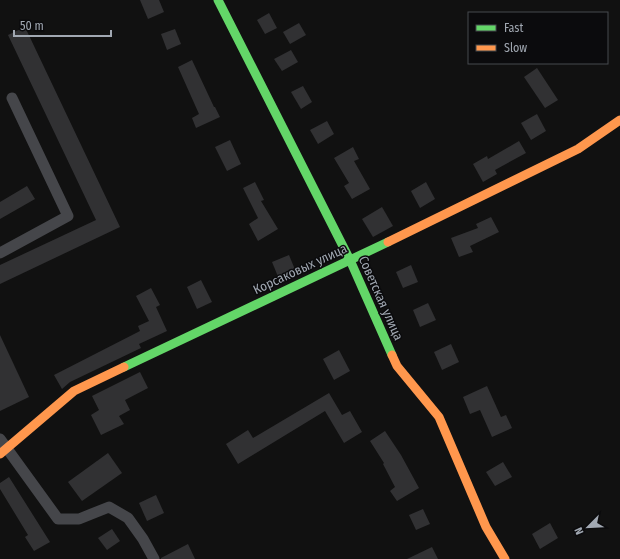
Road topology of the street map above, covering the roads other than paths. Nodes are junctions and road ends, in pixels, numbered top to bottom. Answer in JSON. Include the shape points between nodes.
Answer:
{"nodes":[{"id":1,"x":218,"y":0,"type":"edge"},
{"id":2,"x":12,"y":98,"type":"dead end"},
{"id":3,"x":620,"y":120,"type":"edge"},
{"id":4,"x":0,"y":254,"type":"edge"},
{"id":5,"x":350,"y":260,"type":"junction"},
{"id":6,"x":0,"y":439,"type":"edge"},
{"id":7,"x":4,"y":452,"type":"edge"},
{"id":8,"x":154,"y":559,"type":"edge"},
{"id":9,"x":505,"y":559,"type":"edge"}],
"edges":[{"from":1,"to":5,"type":"street","name":"Советская улица"},
{"from":2,"to":4,"type":"street","via":[[68,216]]},
{"from":3,"to":5,"type":"street","name":"Корсаковых улица","via":[[578,150]]},
{"from":5,"to":7,"type":"street","name":"Корсаковых улица","via":[[74,391]]},
{"from":5,"to":9,"type":"street","name":"Советская улица","via":[[397,366],[439,417],[486,527]]},
{"from":6,"to":7,"type":"street"},
{"from":7,"to":8,"type":"street","via":[[58,520],[79,520],[109,508],[128,518]]}]}
